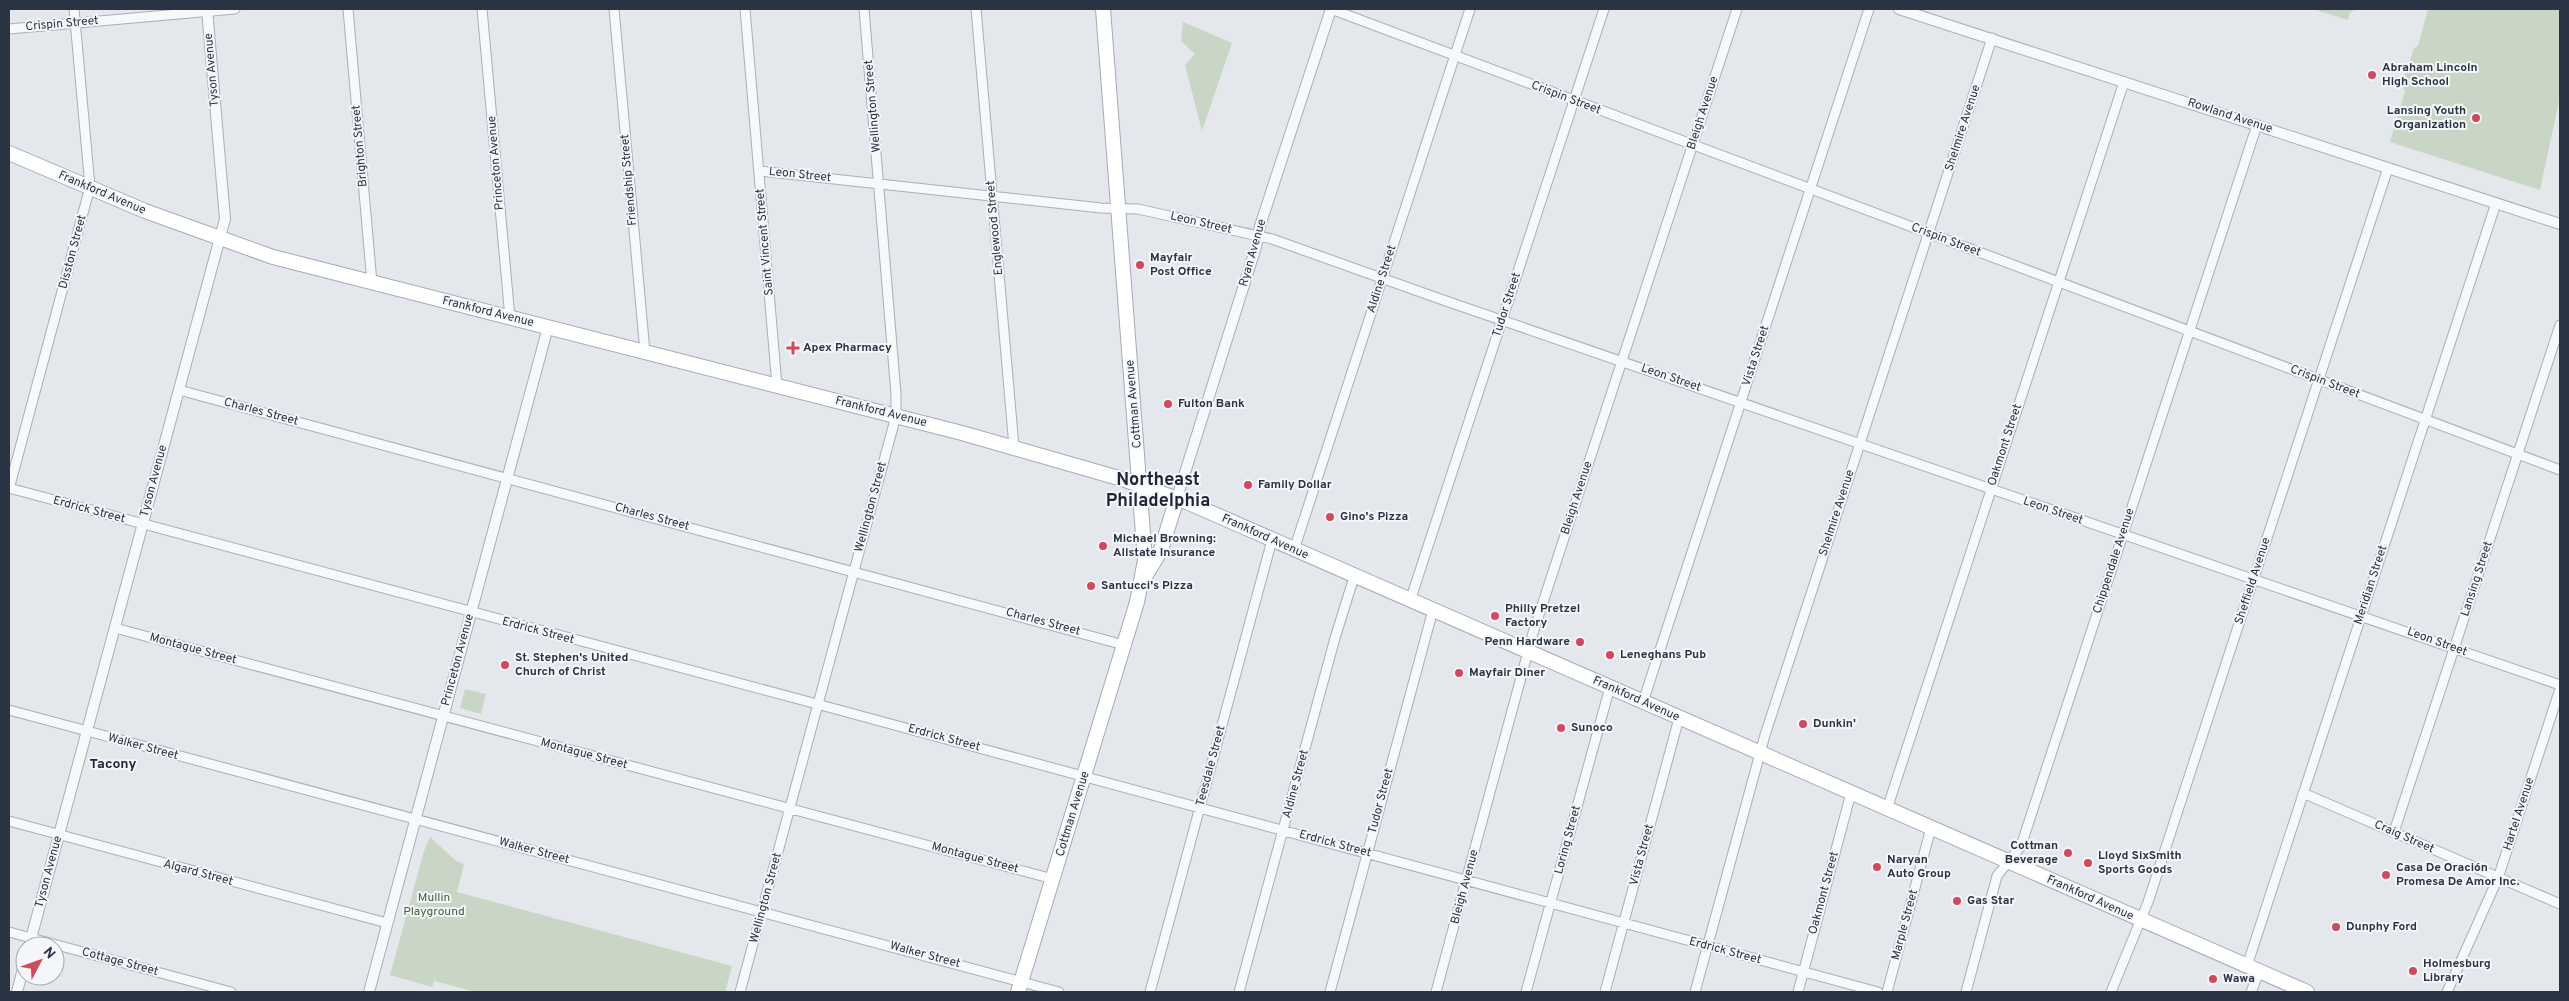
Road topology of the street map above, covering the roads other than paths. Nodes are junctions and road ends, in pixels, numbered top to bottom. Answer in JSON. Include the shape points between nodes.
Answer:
{"nodes":[{"id":1,"x":74,"y":9,"type":"edge"},
{"id":2,"x":235,"y":9,"type":"edge"},
{"id":3,"x":348,"y":9,"type":"edge"},
{"id":4,"x":482,"y":9,"type":"edge"},
{"id":5,"x":614,"y":9,"type":"edge"},
{"id":6,"x":745,"y":9,"type":"edge"},
{"id":7,"x":864,"y":9,"type":"edge"},
{"id":8,"x":976,"y":9,"type":"edge"},
{"id":9,"x":1103,"y":9,"type":"edge"},
{"id":10,"x":1331,"y":9,"type":"edge"},
{"id":11,"x":1470,"y":9,"type":"edge"},
{"id":12,"x":1604,"y":9,"type":"edge"},
{"id":13,"x":1737,"y":9,"type":"edge"},
{"id":14,"x":1869,"y":9,"type":"edge"},
{"id":15,"x":1899,"y":9,"type":"edge"},
{"id":16,"x":207,"y":10,"type":"edge"},
{"id":17,"x":76,"y":23,"type":"junction"},
{"id":18,"x":9,"y":29,"type":"edge"},
{"id":19,"x":1992,"y":38,"type":"junction"},
{"id":20,"x":1455,"y":56,"type":"junction"},
{"id":21,"x":2124,"y":82,"type":"junction"},
{"id":22,"x":1574,"y":101,"type":"junction"},
{"id":23,"x":2256,"y":125,"type":"junction"},
{"id":24,"x":1692,"y":145,"type":"junction"},
{"id":25,"x":9,"y":153,"type":"edge"},
{"id":26,"x":2388,"y":168,"type":"junction"},
{"id":27,"x":759,"y":171,"type":"junction"},
{"id":28,"x":879,"y":184,"type":"junction"},
{"id":29,"x":90,"y":188,"type":"junction"},
{"id":30,"x":1810,"y":189,"type":"junction"},
{"id":31,"x":992,"y":196,"type":"junction"},
{"id":32,"x":2496,"y":203,"type":"junction"},
{"id":33,"x":1119,"y":208,"type":"junction"},
{"id":34,"x":2560,"y":224,"type":"edge"},
{"id":35,"x":1929,"y":233,"type":"junction"},
{"id":36,"x":1259,"y":236,"type":"junction"},
{"id":37,"x":220,"y":239,"type":"junction"},
{"id":38,"x":1382,"y":278,"type":"junction"},
{"id":39,"x":372,"y":282,"type":"junction"},
{"id":40,"x":2059,"y":282,"type":"junction"},
{"id":41,"x":510,"y":318,"type":"junction"},
{"id":42,"x":1502,"y":320,"type":"junction"},
{"id":43,"x":2560,"y":325,"type":"edge"},
{"id":44,"x":548,"y":328,"type":"junction"},
{"id":45,"x":2189,"y":331,"type":"junction"},
{"id":46,"x":645,"y":352,"type":"junction"},
{"id":47,"x":1622,"y":362,"type":"junction"},
{"id":48,"x":2319,"y":380,"type":"junction"},
{"id":49,"x":777,"y":386,"type":"junction"},
{"id":50,"x":179,"y":390,"type":"junction"},
{"id":51,"x":1740,"y":403,"type":"junction"},
{"id":52,"x":896,"y":416,"type":"junction"},
{"id":53,"x":2426,"y":419,"type":"junction"},
{"id":54,"x":1860,"y":444,"type":"junction"},
{"id":55,"x":1014,"y":448,"type":"junction"},
{"id":56,"x":2518,"y":454,"type":"junction"},
{"id":57,"x":2560,"y":470,"type":"edge"},
{"id":58,"x":507,"y":478,"type":"junction"},
{"id":59,"x":1141,"y":485,"type":"junction"},
{"id":60,"x":9,"y":489,"type":"edge"},
{"id":61,"x":1991,"y":489,"type":"junction"},
{"id":62,"x":1176,"y":498,"type":"junction"},
{"id":63,"x":143,"y":524,"type":"junction"},
{"id":64,"x":2123,"y":534,"type":"junction"},
{"id":65,"x":1272,"y":540,"type":"junction"},
{"id":66,"x":1294,"y":550,"type":"junction"},
{"id":67,"x":854,"y":570,"type":"junction"},
{"id":68,"x":1354,"y":577,"type":"junction"},
{"id":69,"x":2254,"y":580,"type":"junction"},
{"id":70,"x":1142,"y":581,"type":"junction"},
{"id":71,"x":1410,"y":600,"type":"junction"},
{"id":72,"x":1433,"y":610,"type":"junction"},
{"id":73,"x":471,"y":613,"type":"junction"},
{"id":74,"x":2361,"y":617,"type":"junction"},
{"id":75,"x":115,"y":628,"type":"junction"},
{"id":76,"x":1124,"y":645,"type":"junction"},
{"id":77,"x":2455,"y":649,"type":"junction"},
{"id":78,"x":1528,"y":652,"type":"junction"},
{"id":79,"x":2560,"y":685,"type":"edge"},
{"id":80,"x":1610,"y":688,"type":"junction"},
{"id":81,"x":2560,"y":689,"type":"edge"},
{"id":82,"x":1643,"y":702,"type":"junction"},
{"id":83,"x":817,"y":704,"type":"junction"},
{"id":84,"x":9,"y":710,"type":"edge"},
{"id":85,"x":443,"y":716,"type":"junction"},
{"id":86,"x":1679,"y":718,"type":"junction"},
{"id":87,"x":87,"y":732,"type":"junction"},
{"id":88,"x":1760,"y":753,"type":"junction"},
{"id":89,"x":1084,"y":776,"type":"junction"},
{"id":90,"x":1851,"y":793,"type":"junction"},
{"id":91,"x":2304,"y":793,"type":"junction"},
{"id":92,"x":1200,"y":807,"type":"junction"},
{"id":93,"x":790,"y":809,"type":"junction"},
{"id":94,"x":1886,"y":809,"type":"junction"},
{"id":95,"x":415,"y":820,"type":"junction"},
{"id":96,"x":9,"y":821,"type":"edge"},
{"id":97,"x":1931,"y":828,"type":"junction"},
{"id":98,"x":1284,"y":830,"type":"junction"},
{"id":99,"x":2394,"y":832,"type":"junction"},
{"id":100,"x":59,"y":834,"type":"junction"},
{"id":101,"x":1367,"y":853,"type":"junction"},
{"id":102,"x":2008,"y":862,"type":"junction"},
{"id":103,"x":2498,"y":878,"type":"junction"},
{"id":104,"x":1053,"y":879,"type":"junction"},
{"id":105,"x":1466,"y":880,"type":"junction"},
{"id":106,"x":1550,"y":903,"type":"junction"},
{"id":107,"x":2560,"y":904,"type":"edge"},
{"id":108,"x":762,"y":912,"type":"junction"},
{"id":109,"x":2142,"y":920,"type":"junction"},
{"id":110,"x":387,"y":923,"type":"junction"},
{"id":111,"x":1624,"y":924,"type":"junction"},
{"id":112,"x":32,"y":936,"type":"edge"},
{"id":113,"x":1708,"y":946,"type":"junction"},
{"id":114,"x":65,"y":951,"type":"edge"},
{"id":115,"x":2253,"y":969,"type":"junction"},
{"id":116,"x":1803,"y":972,"type":"junction"},
{"id":117,"x":1020,"y":987,"type":"edge"},
{"id":118,"x":231,"y":992,"type":"edge"},
{"id":119,"x":369,"y":992,"type":"edge"},
{"id":120,"x":740,"y":992,"type":"edge"},
{"id":121,"x":1059,"y":992,"type":"edge"},
{"id":122,"x":1150,"y":992,"type":"edge"},
{"id":123,"x":1239,"y":992,"type":"edge"},
{"id":124,"x":1330,"y":992,"type":"edge"},
{"id":125,"x":1436,"y":992,"type":"edge"},
{"id":126,"x":1526,"y":992,"type":"edge"},
{"id":127,"x":1605,"y":992,"type":"edge"},
{"id":128,"x":1695,"y":992,"type":"edge"},
{"id":129,"x":1798,"y":992,"type":"edge"},
{"id":130,"x":1878,"y":992,"type":"edge"},
{"id":131,"x":1887,"y":992,"type":"edge"},
{"id":132,"x":1966,"y":992,"type":"edge"},
{"id":133,"x":2111,"y":992,"type":"edge"},
{"id":134,"x":2250,"y":992,"type":"edge"},
{"id":135,"x":2307,"y":992,"type":"edge"},
{"id":136,"x":2447,"y":992,"type":"edge"}],
"edges":[{"from":1,"to":17,"type":"street","name":"Disston Street"},
{"from":2,"to":16,"type":"street","name":"Crispin Street"},
{"from":3,"to":39,"type":"street","name":"Brighton Street"},
{"from":4,"to":41,"type":"street","name":"Princeton Avenue"},
{"from":5,"to":46,"type":"street","name":"Friendship Street"},
{"from":6,"to":27,"type":"street","name":"Saint Vincent Street"},
{"from":7,"to":28,"type":"street","name":"Wellington Street"},
{"from":8,"to":31,"type":"street","name":"Englewood Street"},
{"from":9,"to":33,"type":"main road","name":"Cottman Avenue"},
{"from":10,"to":20,"type":"street","name":"Crispin Street"},
{"from":10,"to":36,"type":"street","name":"Ryan Avenue"},
{"from":11,"to":20,"type":"street","name":"Aldine Street"},
{"from":12,"to":22,"type":"street","name":"Tudor Street"},
{"from":13,"to":24,"type":"street","name":"Bleigh Avenue"},
{"from":14,"to":30,"type":"street","name":"Vista Street"},
{"from":15,"to":19,"type":"street","name":"Rowland Avenue"},
{"from":16,"to":17,"type":"street","name":"Crispin Street"},
{"from":16,"to":37,"type":"street","name":"Tyson Avenue","via":[[224,206]]},
{"from":17,"to":18,"type":"street","name":"Crispin Street"},
{"from":17,"to":29,"type":"street","name":"Disston Street"},
{"from":19,"to":21,"type":"street","name":"Rowland Avenue"},
{"from":19,"to":35,"type":"street","name":"Shelmire Avenue"},
{"from":20,"to":22,"type":"street","name":"Crispin Street"},
{"from":20,"to":38,"type":"street","name":"Aldine Street"},
{"from":21,"to":23,"type":"street","name":"Rowland Avenue"},
{"from":21,"to":40,"type":"street","name":"Oakmont Street"},
{"from":22,"to":24,"type":"street","name":"Crispin Street"},
{"from":22,"to":42,"type":"street","name":"Tudor Street"},
{"from":23,"to":26,"type":"street","name":"Rowland Avenue"},
{"from":23,"to":45,"type":"street","name":"Chippendale Avenue"},
{"from":24,"to":30,"type":"street","name":"Crispin Street"},
{"from":24,"to":47,"type":"street","name":"Bleigh Avenue"},
{"from":25,"to":29,"type":"main road","name":"Frankford Avenue"},
{"from":26,"to":32,"type":"street","name":"Rowland Avenue"},
{"from":26,"to":48,"type":"street","name":"Sheffield Avenue"},
{"from":27,"to":28,"type":"street","name":"Leon Street"},
{"from":27,"to":49,"type":"street","name":"Saint Vincent Street"},
{"from":28,"to":31,"type":"street","name":"Leon Street"},
{"from":28,"to":52,"type":"street","name":"Wellington Street"},
{"from":29,"to":37,"type":"main road","name":"Frankford Avenue"},
{"from":29,"to":60,"type":"street","name":"Disston Street"},
{"from":30,"to":35,"type":"street","name":"Crispin Street"},
{"from":30,"to":51,"type":"street","name":"Vista Street"},
{"from":31,"to":33,"type":"street","name":"Leon Street"},
{"from":31,"to":55,"type":"street","name":"Englewood Street"},
{"from":32,"to":34,"type":"street","name":"Rowland Avenue"},
{"from":32,"to":53,"type":"street","name":"Meridian Street"},
{"from":33,"to":36,"type":"street","name":"Leon Street","via":[[1138,209]]},
{"from":33,"to":59,"type":"main road","name":"Cottman Avenue"},
{"from":35,"to":40,"type":"street","name":"Crispin Street"},
{"from":35,"to":54,"type":"street","name":"Shelmire Avenue"},
{"from":36,"to":38,"type":"street","name":"Leon Street"},
{"from":36,"to":62,"type":"street","name":"Ryan Avenue"},
{"from":37,"to":39,"type":"main road","name":"Frankford Avenue","via":[[272,257]]},
{"from":37,"to":50,"type":"street","name":"Tyson Avenue"},
{"from":38,"to":42,"type":"street","name":"Leon Street"},
{"from":38,"to":66,"type":"street","name":"Aldine Street"},
{"from":39,"to":41,"type":"main road","name":"Frankford Avenue"},
{"from":40,"to":45,"type":"street","name":"Crispin Street"},
{"from":40,"to":61,"type":"street","name":"Oakmont Street"},
{"from":41,"to":44,"type":"main road","name":"Frankford Avenue"},
{"from":42,"to":47,"type":"street","name":"Leon Street"},
{"from":42,"to":71,"type":"street","name":"Tudor Street"},
{"from":43,"to":56,"type":"street","name":"Lansing Street"},
{"from":44,"to":46,"type":"main road","name":"Frankford Avenue"},
{"from":44,"to":58,"type":"street","name":"Princeton Avenue"},
{"from":45,"to":48,"type":"street","name":"Crispin Street"},
{"from":45,"to":64,"type":"street","name":"Chippendale Avenue"},
{"from":46,"to":49,"type":"main road","name":"Frankford Avenue"},
{"from":47,"to":51,"type":"street","name":"Leon Street"},
{"from":47,"to":78,"type":"street","name":"Bleigh Avenue"},
{"from":48,"to":53,"type":"street","name":"Crispin Street"},
{"from":48,"to":69,"type":"street","name":"Sheffield Avenue"},
{"from":49,"to":52,"type":"main road","name":"Frankford Avenue"},
{"from":50,"to":58,"type":"street","name":"Charles Street"},
{"from":50,"to":63,"type":"street","name":"Tyson Avenue"},
{"from":51,"to":54,"type":"street","name":"Leon Street"},
{"from":51,"to":82,"type":"street","name":"Vista Street"},
{"from":52,"to":55,"type":"main road","name":"Frankford Avenue"},
{"from":52,"to":67,"type":"street","name":"Wellington Street"},
{"from":53,"to":56,"type":"street","name":"Crispin Street"},
{"from":53,"to":74,"type":"street","name":"Meridian Street"},
{"from":54,"to":61,"type":"street","name":"Leon Street"},
{"from":54,"to":88,"type":"street","name":"Shelmire Avenue"},
{"from":55,"to":59,"type":"main road","name":"Frankford Avenue"},
{"from":56,"to":57,"type":"street","name":"Crispin Street"},
{"from":56,"to":77,"type":"street","name":"Lansing Street"},
{"from":58,"to":67,"type":"street","name":"Charles Street"},
{"from":58,"to":73,"type":"street","name":"Princeton Avenue"},
{"from":59,"to":62,"type":"main road","name":"Frankford Avenue"},
{"from":59,"to":70,"type":"main road","name":"Cottman Avenue","via":[[1145,548]]},
{"from":60,"to":63,"type":"street","name":"Erdrick Street"},
{"from":61,"to":64,"type":"street","name":"Leon Street"},
{"from":61,"to":94,"type":"street","name":"Oakmont Street"},
{"from":62,"to":65,"type":"main road","name":"Frankford Avenue"},
{"from":62,"to":70,"type":"main road","via":[[1161,550]]},
{"from":63,"to":73,"type":"street","name":"Erdrick Street"},
{"from":63,"to":75,"type":"street","name":"Tyson Avenue"},
{"from":64,"to":69,"type":"street","name":"Leon Street"},
{"from":64,"to":102,"type":"street","name":"Chippendale Avenue","via":[[2021,846]]},
{"from":65,"to":66,"type":"main road","name":"Frankford Avenue"},
{"from":65,"to":92,"type":"street","name":"Teesdale Street"},
{"from":66,"to":68,"type":"main road","name":"Frankford Avenue"},
{"from":67,"to":76,"type":"street","name":"Charles Street"},
{"from":67,"to":83,"type":"street","name":"Wellington Street"},
{"from":68,"to":71,"type":"main road","name":"Frankford Avenue"},
{"from":68,"to":98,"type":"street","name":"Aldine Street"},
{"from":69,"to":74,"type":"street","name":"Leon Street"},
{"from":69,"to":109,"type":"street","name":"Sheffield Avenue"},
{"from":70,"to":76,"type":"main road","name":"Cottman Avenue"},
{"from":71,"to":72,"type":"main road","name":"Frankford Avenue"},
{"from":72,"to":78,"type":"main road","name":"Frankford Avenue"},
{"from":72,"to":101,"type":"street","name":"Tudor Street"},
{"from":73,"to":83,"type":"street","name":"Erdrick Street"},
{"from":73,"to":85,"type":"street","name":"Princeton Avenue"},
{"from":74,"to":77,"type":"street","name":"Leon Street"},
{"from":74,"to":91,"type":"street","name":"Meridian Street"},
{"from":75,"to":85,"type":"street","name":"Montague Street"},
{"from":75,"to":87,"type":"street","name":"Tyson Avenue"},
{"from":76,"to":89,"type":"main road","name":"Cottman Avenue"},
{"from":77,"to":79,"type":"street","name":"Leon Street"},
{"from":77,"to":99,"type":"street","name":"Lansing Street"},
{"from":78,"to":80,"type":"main road","name":"Frankford Avenue"},
{"from":78,"to":105,"type":"street","name":"Bleigh Avenue"},
{"from":80,"to":82,"type":"main road","name":"Frankford Avenue"},
{"from":80,"to":106,"type":"street","name":"Loring Street"},
{"from":81,"to":103,"type":"street","name":"Hartel Avenue"},
{"from":82,"to":86,"type":"main road","name":"Frankford Avenue"},
{"from":83,"to":89,"type":"street","name":"Erdrick Street"},
{"from":83,"to":93,"type":"street","name":"Wellington Street"},
{"from":84,"to":87,"type":"street","name":"Walker Street"},
{"from":85,"to":93,"type":"street","name":"Montague Street"},
{"from":85,"to":95,"type":"street","name":"Princeton Avenue"},
{"from":86,"to":88,"type":"main road","name":"Frankford Avenue"},
{"from":86,"to":111,"type":"street","name":"Vista Street"},
{"from":87,"to":95,"type":"street","name":"Walker Street"},
{"from":87,"to":100,"type":"street","name":"Tyson Avenue"},
{"from":88,"to":90,"type":"main road","name":"Frankford Avenue"},
{"from":88,"to":113,"type":"street","name":"Shelmire Avenue"},
{"from":89,"to":92,"type":"street","name":"Erdrick Street"},
{"from":89,"to":104,"type":"main road","name":"Cottman Avenue"},
{"from":90,"to":94,"type":"main road","name":"Frankford Avenue"},
{"from":90,"to":116,"type":"street","name":"Oakmont Street"},
{"from":91,"to":99,"type":"street","name":"Craig Street"},
{"from":91,"to":115,"type":"street","name":"Meridian Street"},
{"from":92,"to":98,"type":"street","name":"Erdrick Street"},
{"from":92,"to":122,"type":"street","name":"Teesdale Street"},
{"from":93,"to":104,"type":"street","name":"Montague Street"},
{"from":93,"to":108,"type":"street","name":"Wellington Street"},
{"from":94,"to":97,"type":"main road","name":"Frankford Avenue"},
{"from":95,"to":108,"type":"street","name":"Walker Street"},
{"from":95,"to":110,"type":"street","name":"Princeton Avenue"},
{"from":96,"to":100,"type":"street","name":"Algard Street"},
{"from":97,"to":102,"type":"main road","name":"Frankford Avenue"},
{"from":97,"to":131,"type":"street","name":"Marple Street"},
{"from":98,"to":101,"type":"street","name":"Erdrick Street"},
{"from":98,"to":123,"type":"street","name":"Aldine Street"},
{"from":99,"to":103,"type":"street","name":"Craig Street"},
{"from":100,"to":110,"type":"street","name":"Algard Street"},
{"from":100,"to":112,"type":"street","name":"Tyson Avenue"},
{"from":101,"to":105,"type":"street","name":"Erdrick Street"},
{"from":101,"to":124,"type":"street","name":"Tudor Street"},
{"from":102,"to":109,"type":"main road","name":"Frankford Avenue"},
{"from":102,"to":132,"type":"street","name":"Chippendale Avenue","via":[[1997,876]]},
{"from":103,"to":107,"type":"street","name":"Craig Street"},
{"from":103,"to":136,"type":"street","name":"Hartel Avenue"},
{"from":104,"to":117,"type":"main road","name":"Cottman Avenue"},
{"from":105,"to":106,"type":"street","name":"Erdrick Street"},
{"from":105,"to":125,"type":"street","name":"Bleigh Avenue"},
{"from":106,"to":111,"type":"street","name":"Erdrick Street"},
{"from":106,"to":126,"type":"street","name":"Loring Street"},
{"from":108,"to":117,"type":"street","name":"Walker Street"},
{"from":108,"to":120,"type":"street","name":"Wellington Street"},
{"from":109,"to":115,"type":"main road","name":"Frankford Avenue"},
{"from":109,"to":133,"type":"street","name":"Sheffield Avenue"},
{"from":110,"to":119,"type":"street","name":"Princeton Avenue"},
{"from":111,"to":113,"type":"street","name":"Erdrick Street"},
{"from":111,"to":127,"type":"street","name":"Vista Street"},
{"from":113,"to":116,"type":"street","name":"Erdrick Street"},
{"from":113,"to":128,"type":"street","name":"Shelmire Avenue"},
{"from":114,"to":118,"type":"street","name":"Cottage Street"},
{"from":115,"to":134,"type":"street","name":"Meridian Street"},
{"from":115,"to":135,"type":"main road","name":"Frankford Avenue"},
{"from":116,"to":129,"type":"street","name":"Oakmont Street"},
{"from":116,"to":130,"type":"street","name":"Erdrick Street"},
{"from":117,"to":121,"type":"street","name":"Walker Street"}]}
